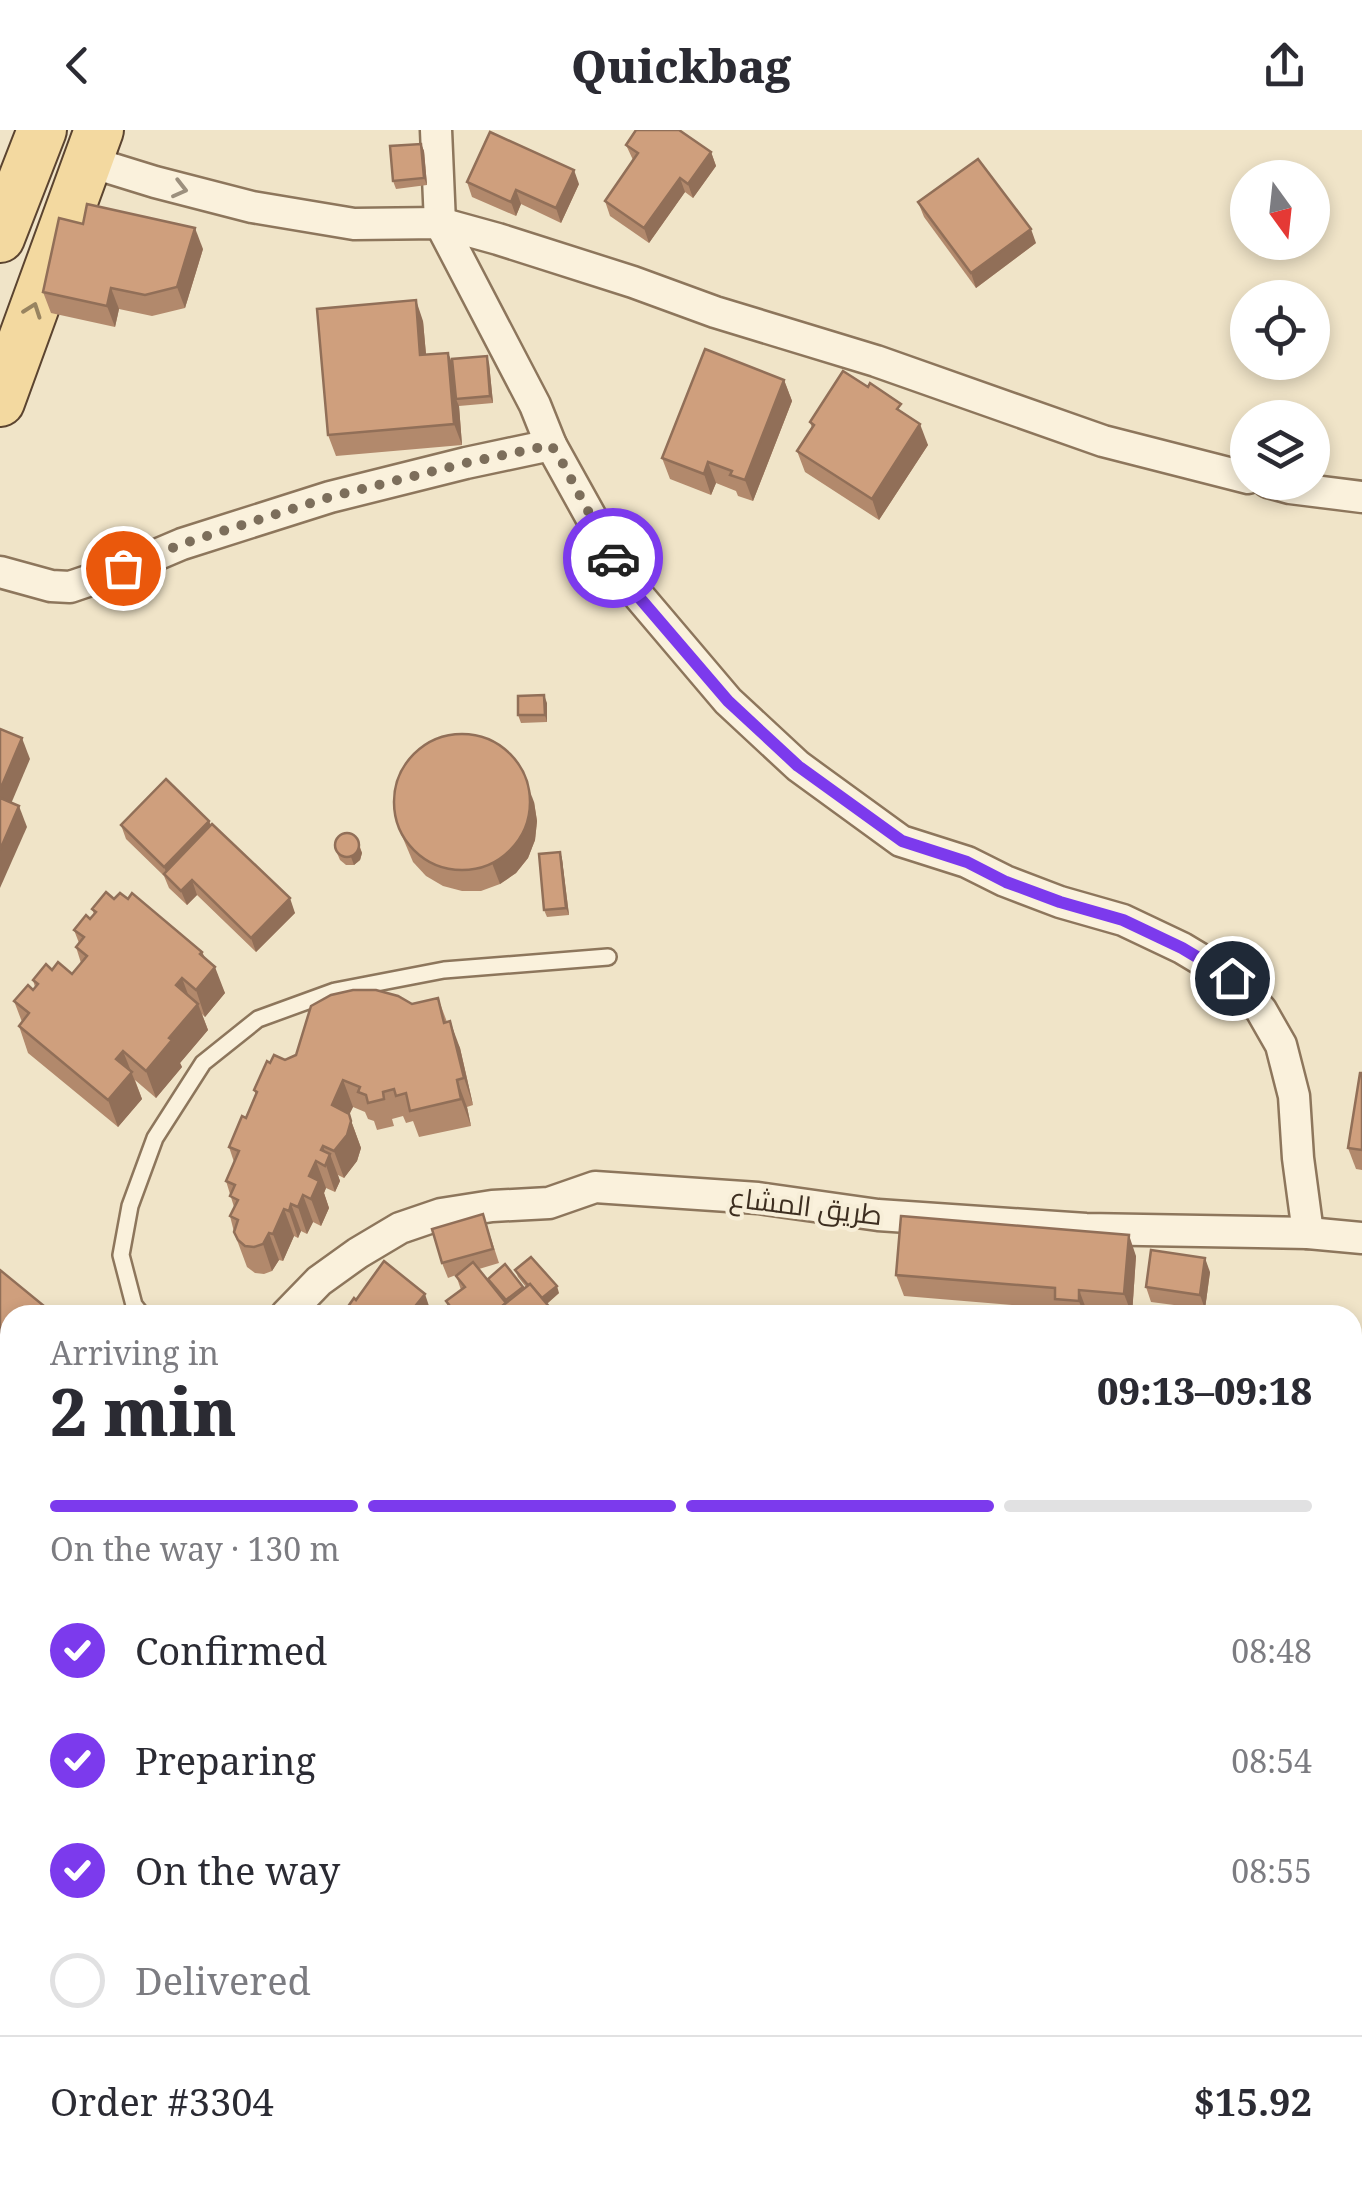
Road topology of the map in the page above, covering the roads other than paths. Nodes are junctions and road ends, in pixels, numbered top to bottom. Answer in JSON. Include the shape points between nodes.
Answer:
{"nodes":[{"id":1,"x":42,"y":130,"type":"edge"},
{"id":2,"x":436,"y":130,"type":"edge"},
{"id":3,"x":93,"y":146,"type":"edge"},
{"id":4,"x":440,"y":224,"type":"junction"},
{"id":5,"x":0,"y":238,"type":"edge"},
{"id":6,"x":0,"y":402,"type":"edge"},
{"id":7,"x":551,"y":445,"type":"junction"},
{"id":8,"x":1230,"y":473,"type":"edge"},
{"id":9,"x":1330,"y":493,"type":"edge"},
{"id":10,"x":1362,"y":497,"type":"edge"},
{"id":11,"x":0,"y":572,"type":"edge"},
{"id":12,"x":608,"y":958,"type":"dead end"},
{"id":13,"x":1308,"y":1234,"type":"junction"},
{"id":14,"x":1362,"y":1238,"type":"edge"},
{"id":15,"x":134,"y":1305,"type":"edge"},
{"id":16,"x":296,"y":1305,"type":"edge"}],
"edges":[{"from":1,"to":5,"type":"main road"},
{"from":2,"to":4,"type":"street"},
{"from":3,"to":4,"type":"street","one_way":true,"via":[[155,182],[252,206],[354,224]]},
{"from":6,"to":3,"type":"main road","one_way":true},
{"from":4,"to":7,"type":"street"},
{"from":4,"to":8,"type":"street","via":[[876,361],[1104,441]]},
{"from":7,"to":11,"type":"street","via":[[330,497],[70,587]]},
{"from":7,"to":13,"type":"street","via":[[626,582],[728,701],[798,766],[902,841],[1123,920],[1232,978],[1281,1044],[1294,1096]]},
{"from":9,"to":10,"type":"street"},
{"from":12,"to":15,"type":"lane","via":[[444,970],[335,991],[258,1019],[203,1064],[155,1138],[130,1206],[121,1255]]},
{"from":13,"to":14,"type":"street","name":"طريق المشاع"},
{"from":13,"to":16,"type":"street","name":"طريق المشاع","via":[[1086,1229],[595,1187],[549,1202],[440,1214],[400,1228],[319,1281]]}]}
